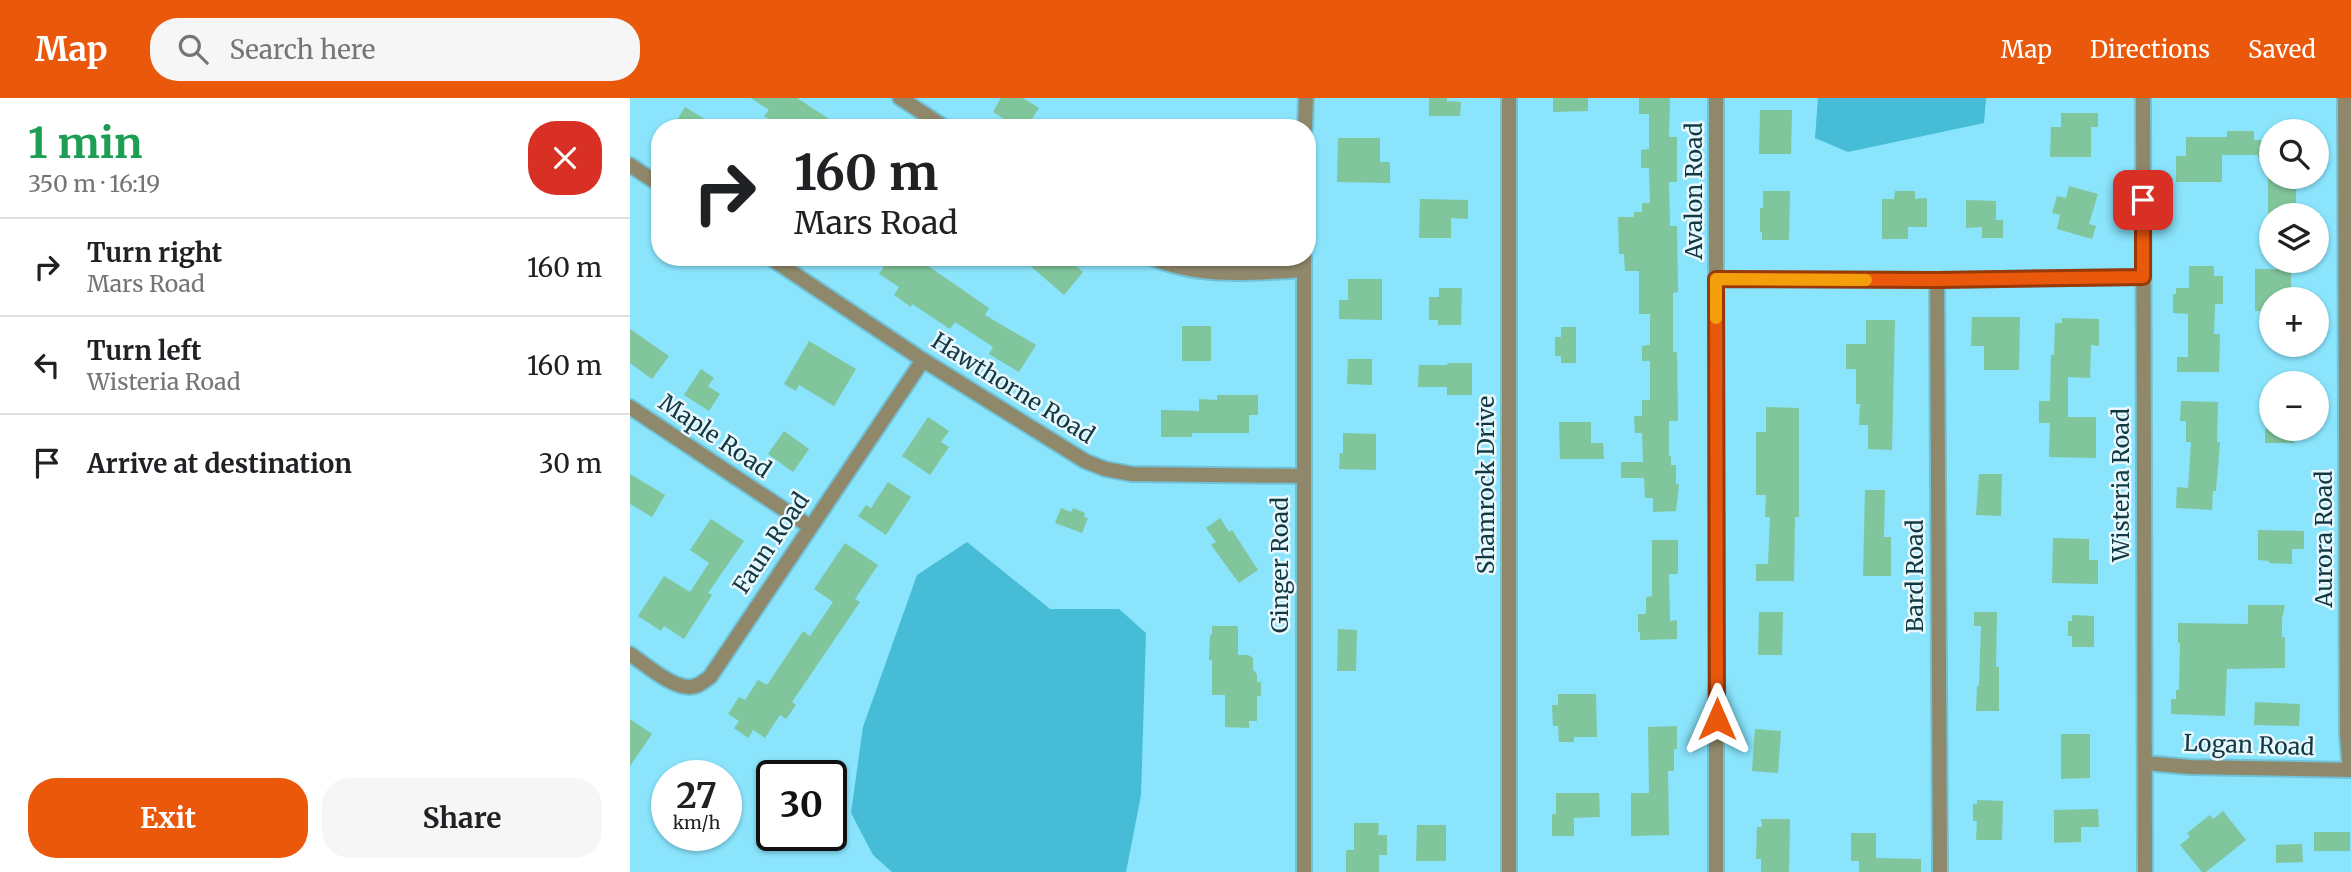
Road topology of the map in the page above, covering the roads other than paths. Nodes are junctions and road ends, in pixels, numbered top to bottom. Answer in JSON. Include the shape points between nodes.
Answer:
{"nodes":[{"id":1,"x":900,"y":98,"type":"edge"},
{"id":2,"x":1306,"y":98,"type":"edge"},
{"id":3,"x":1509,"y":98,"type":"edge"},
{"id":4,"x":1716,"y":98,"type":"edge"},
{"id":5,"x":2143,"y":98,"type":"edge"},
{"id":6,"x":2344,"y":98,"type":"edge"},
{"id":7,"x":932,"y":119,"type":"edge"},
{"id":8,"x":1305,"y":119,"type":"edge"},
{"id":9,"x":630,"y":165,"type":"edge"},
{"id":10,"x":651,"y":179,"type":"edge"},
{"id":11,"x":782,"y":266,"type":"edge"},
{"id":12,"x":1174,"y":266,"type":"edge"},
{"id":13,"x":1279,"y":266,"type":"edge"},
{"id":14,"x":1304,"y":266,"type":"edge"},
{"id":15,"x":2143,"y":277,"type":"junction"},
{"id":16,"x":1716,"y":279,"type":"junction"},
{"id":17,"x":1937,"y":280,"type":"junction"},
{"id":18,"x":923,"y":360,"type":"junction"},
{"id":19,"x":630,"y":407,"type":"edge"},
{"id":20,"x":1303,"y":476,"type":"junction"},
{"id":21,"x":809,"y":526,"type":"junction"},
{"id":22,"x":630,"y":654,"type":"edge"},
{"id":23,"x":2146,"y":762,"type":"junction"},
{"id":24,"x":2351,"y":770,"type":"edge"},
{"id":25,"x":1304,"y":872,"type":"edge"},
{"id":26,"x":1509,"y":872,"type":"edge"},
{"id":27,"x":1716,"y":872,"type":"edge"},
{"id":28,"x":1940,"y":872,"type":"edge"},
{"id":29,"x":2145,"y":872,"type":"edge"}],
"edges":[{"from":1,"to":7,"type":"street"},
{"from":2,"to":8,"type":"street"},
{"from":3,"to":26,"type":"street","name":"Shamrock Drive"},
{"from":4,"to":16,"type":"street","name":"Avalon Road"},
{"from":5,"to":15,"type":"street","name":"Wisteria Road"},
{"from":6,"to":24,"type":"street","name":"Aurora Road","via":[[2347,734]]},
{"from":9,"to":10,"type":"street"},
{"from":11,"to":18,"type":"street","name":"Hawthorne Road"},
{"from":12,"to":13,"type":"street","via":[[1203,272]]},
{"from":14,"to":20,"type":"street","name":"Ginger Road"},
{"from":15,"to":17,"type":"street"},
{"from":15,"to":23,"type":"street","name":"Wisteria Road"},
{"from":16,"to":17,"type":"street"},
{"from":16,"to":27,"type":"street","name":"Avalon Road"},
{"from":17,"to":28,"type":"street","name":"Bard Road"},
{"from":18,"to":20,"type":"street","name":"Hawthorne Road","via":[[1067,451],[1105,468],[1132,474]]},
{"from":18,"to":21,"type":"street","name":"Faun Road"},
{"from":19,"to":21,"type":"street","name":"Maple Road"},
{"from":20,"to":25,"type":"street","name":"Ginger Road"},
{"from":21,"to":22,"type":"street","name":"Faun Road","via":[[710,677],[699,685],[677,685]]},
{"from":23,"to":24,"type":"street","name":"Logan Road"},
{"from":23,"to":29,"type":"street","name":"Wisteria Road"}]}
